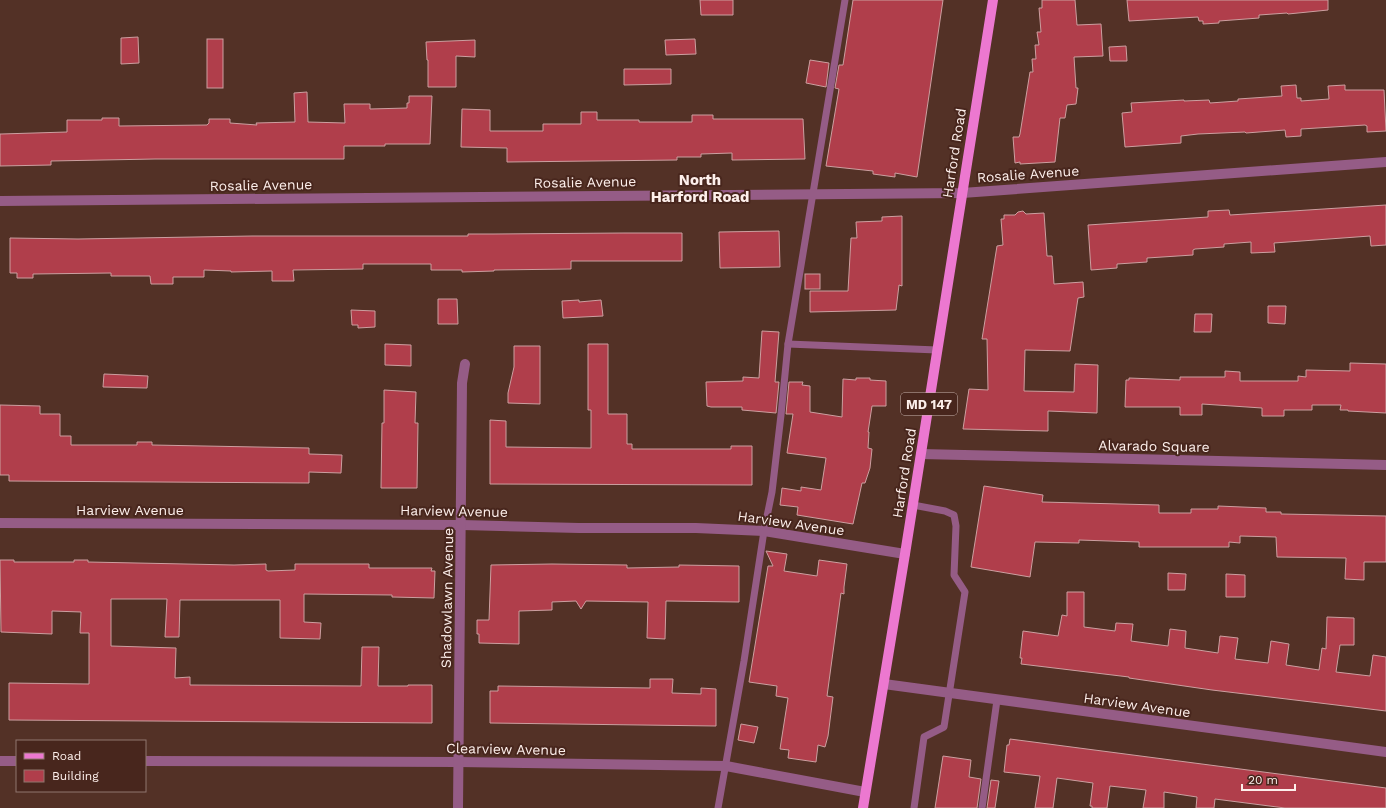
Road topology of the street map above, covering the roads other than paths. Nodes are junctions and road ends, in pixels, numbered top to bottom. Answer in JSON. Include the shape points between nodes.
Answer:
{"nodes":[{"id":1,"x":845,"y":0,"type":"edge"},
{"id":2,"x":993,"y":0,"type":"edge"},
{"id":3,"x":1386,"y":162,"type":"edge"},
{"id":4,"x":962,"y":193,"type":"junction"},
{"id":5,"x":813,"y":194,"type":"junction"},
{"id":6,"x":0,"y":201,"type":"edge"},
{"id":7,"x":788,"y":344,"type":"junction"},
{"id":8,"x":937,"y":350,"type":"junction"},
{"id":9,"x":465,"y":364,"type":"dead end"},
{"id":10,"x":921,"y":454,"type":"junction"},
{"id":11,"x":1386,"y":466,"type":"edge"},
{"id":12,"x":913,"y":505,"type":"junction"},
{"id":13,"x":0,"y":523,"type":"edge"},
{"id":14,"x":462,"y":525,"type":"junction"},
{"id":15,"x":764,"y":531,"type":"junction"},
{"id":16,"x":905,"y":554,"type":"junction"},
{"id":17,"x":884,"y":684,"type":"junction"},
{"id":18,"x":950,"y":694,"type":"junction"},
{"id":19,"x":997,"y":700,"type":"junction"},
{"id":20,"x":1386,"y":752,"type":"edge"},
{"id":21,"x":0,"y":761,"type":"edge"},
{"id":22,"x":16,"y":761,"type":"edge"},
{"id":23,"x":146,"y":761,"type":"edge"},
{"id":24,"x":458,"y":762,"type":"junction"},
{"id":25,"x":726,"y":766,"type":"junction"},
{"id":26,"x":865,"y":792,"type":"junction"},
{"id":27,"x":458,"y":808,"type":"edge"},
{"id":28,"x":718,"y":808,"type":"edge"},
{"id":29,"x":863,"y":808,"type":"edge"},
{"id":30,"x":914,"y":808,"type":"edge"},
{"id":31,"x":982,"y":808,"type":"edge"}],
"edges":[{"from":1,"to":5,"type":"lane"},
{"from":2,"to":4,"type":"main road","name":"Harford Road","number":"MD 147"},
{"from":3,"to":4,"type":"street","name":"Rosalie Avenue"},
{"from":4,"to":5,"type":"street","name":"Rosalie Avenue"},
{"from":4,"to":8,"type":"main road","name":"Harford Road","number":"MD 147"},
{"from":5,"to":6,"type":"street","name":"Rosalie Avenue"},
{"from":5,"to":7,"type":"lane"},
{"from":7,"to":8,"type":"lane"},
{"from":7,"to":15,"type":"lane","via":[[772,492]]},
{"from":8,"to":10,"type":"main road","name":"Harford Road","number":"MD 147"},
{"from":9,"to":14,"type":"street","name":"Shadowlawn Avenue","via":[[462,383]]},
{"from":10,"to":11,"type":"street","name":"Alvarado Square"},
{"from":10,"to":12,"type":"main road","name":"Harford Road","number":"MD 147"},
{"from":12,"to":16,"type":"main road","name":"Harford Road","number":"MD 147"},
{"from":12,"to":18,"type":"lane","via":[[945,511],[954,516],[956,526],[954,575],[965,592]]},
{"from":13,"to":14,"type":"street","name":"Harview Avenue"},
{"from":14,"to":15,"type":"street","name":"Harview Avenue"},
{"from":14,"to":24,"type":"street","name":"Shadowlawn Avenue"},
{"from":15,"to":16,"type":"street","name":"Harview Avenue"},
{"from":15,"to":25,"type":"lane"},
{"from":16,"to":17,"type":"main road","name":"Harford Road","number":"MD 147"},
{"from":17,"to":18,"type":"street","name":"Harview Avenue"},
{"from":17,"to":26,"type":"main road","name":"Harford Road","number":"MD 147"},
{"from":18,"to":19,"type":"street","name":"Harview Avenue"},
{"from":18,"to":30,"type":"lane","via":[[944,727],[924,737]]},
{"from":19,"to":20,"type":"street","name":"Harview Avenue"},
{"from":19,"to":31,"type":"lane"},
{"from":21,"to":22,"type":"street"},
{"from":23,"to":24,"type":"street","name":"Clearview Avenue"},
{"from":24,"to":25,"type":"street","name":"Clearview Avenue"},
{"from":24,"to":27,"type":"street","name":"Shadowlawn Avenue"},
{"from":25,"to":26,"type":"street","name":"Clearview Avenue"},
{"from":25,"to":28,"type":"lane"},
{"from":26,"to":29,"type":"main road","name":"Harford Road","number":"MD 147"}]}
